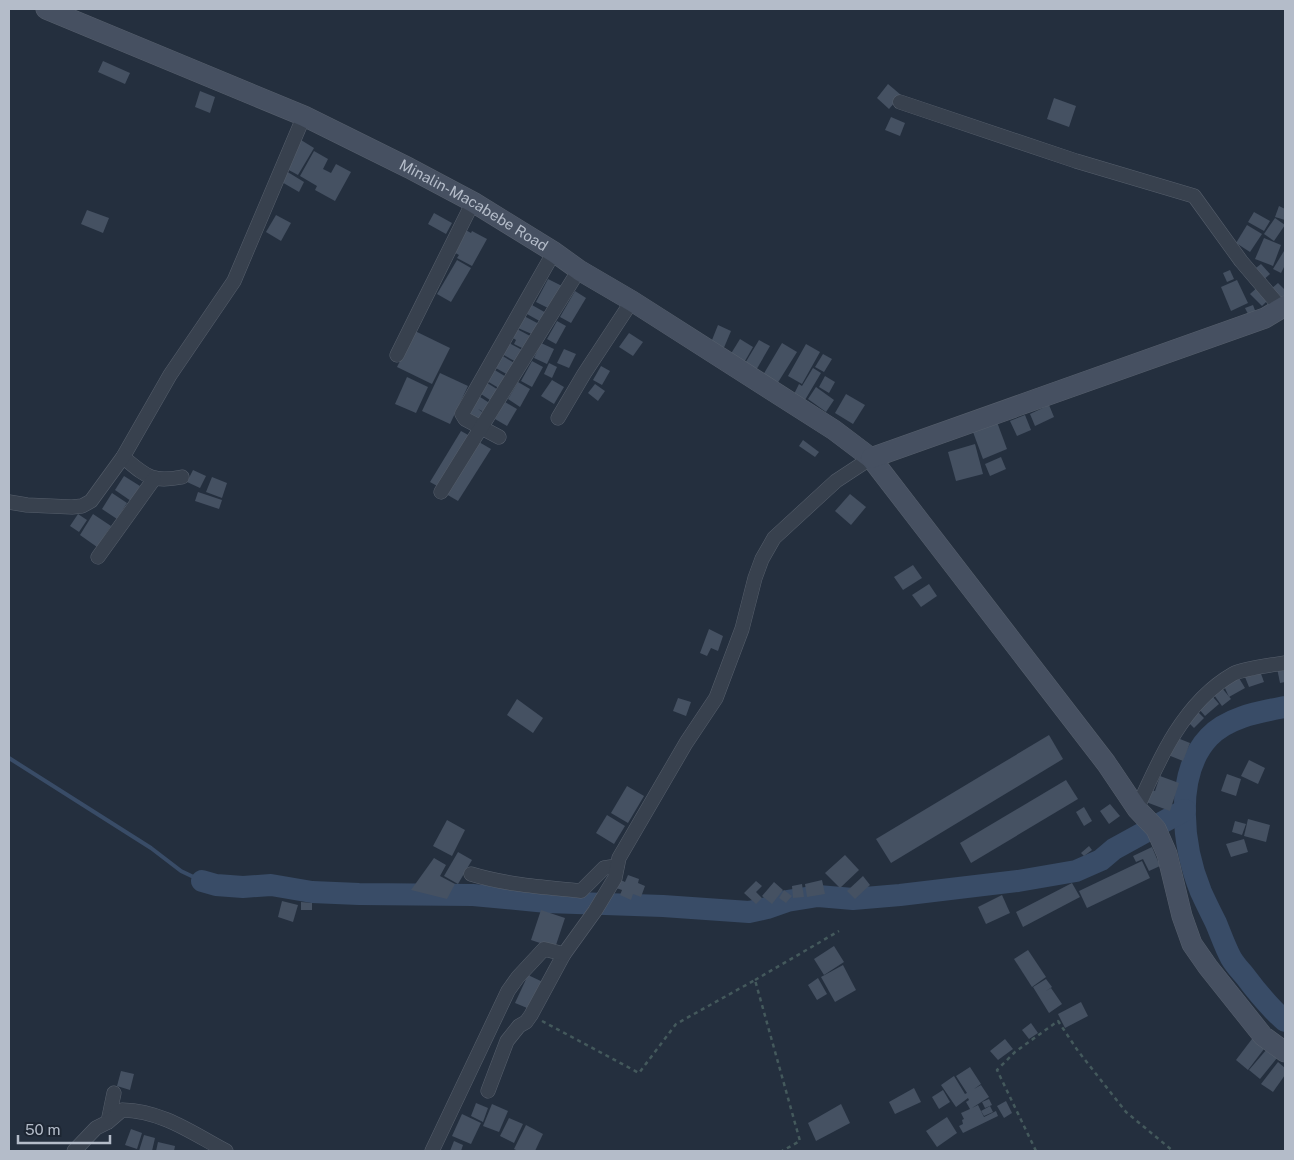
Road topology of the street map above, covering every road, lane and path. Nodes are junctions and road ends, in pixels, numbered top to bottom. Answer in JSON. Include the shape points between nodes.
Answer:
{"nodes":[{"id":1,"x":46,"y":9,"type":"edge"},
{"id":2,"x":900,"y":102,"type":"dead end"},
{"id":3,"x":304,"y":116,"type":"junction"},
{"id":4,"x":473,"y":202,"type":"junction"},
{"id":5,"x":554,"y":252,"type":"junction"},
{"id":6,"x":579,"y":270,"type":"junction"},
{"id":7,"x":632,"y":301,"type":"junction"},
{"id":8,"x":1283,"y":307,"type":"edge"},
{"id":9,"x":398,"y":355,"type":"dead end"},
{"id":10,"x":558,"y":418,"type":"dead end"},
{"id":11,"x":482,"y":428,"type":"junction"},
{"id":12,"x":499,"y":437,"type":"dead end"},
{"id":13,"x":123,"y":457,"type":"junction"},
{"id":14,"x":871,"y":458,"type":"junction"},
{"id":15,"x":182,"y":477,"type":"dead end"},
{"id":16,"x":154,"y":479,"type":"junction"},
{"id":17,"x":441,"y":492,"type":"dead end"},
{"id":18,"x":9,"y":502,"type":"edge"},
{"id":19,"x":98,"y":557,"type":"dead end"},
{"id":20,"x":1285,"y":663,"type":"edge"},
{"id":21,"x":1137,"y":809,"type":"junction"},
{"id":22,"x":616,"y":872,"type":"junction"},
{"id":23,"x":471,"y":874,"type":"dead end"},
{"id":24,"x":839,"y":932,"type":"dead end"},
{"id":25,"x":564,"y":954,"type":"junction"},
{"id":26,"x":755,"y":980,"type":"junction"},
{"id":27,"x":531,"y":1015,"type":"junction"},
{"id":28,"x":1285,"y":1052,"type":"edge"},
{"id":29,"x":488,"y":1091,"type":"dead end"},
{"id":30,"x":114,"y":1094,"type":"dead end"},
{"id":31,"x":108,"y":1122,"type":"junction"},
{"id":32,"x":74,"y":1151,"type":"edge"},
{"id":33,"x":226,"y":1151,"type":"edge"},
{"id":34,"x":432,"y":1151,"type":"edge"},
{"id":35,"x":782,"y":1151,"type":"edge"},
{"id":36,"x":1036,"y":1151,"type":"edge"},
{"id":37,"x":1173,"y":1151,"type":"edge"}],
"edges":[{"from":1,"to":3,"type":"main road","name":"Minalin-Macabebe Road"},
{"from":2,"to":8,"type":"street","via":[[1076,161],[1194,196],[1241,260]]},
{"from":3,"to":4,"type":"main road","name":"Minalin-Macabebe Road"},
{"from":3,"to":13,"type":"street","via":[[234,282],[170,375]]},
{"from":4,"to":5,"type":"main road","name":"Minalin-Macabebe Road"},
{"from":4,"to":9,"type":"street"},
{"from":5,"to":6,"type":"main road","name":"Minalin-Macabebe Road"},
{"from":5,"to":11,"type":"street","via":[[462,414]]},
{"from":6,"to":7,"type":"main road","name":"Minalin-Macabebe Road"},
{"from":6,"to":11,"type":"street"},
{"from":7,"to":10,"type":"street"},
{"from":7,"to":14,"type":"main road","name":"Minalin-Macabebe Road","via":[[800,408]]},
{"from":8,"to":14,"type":"main road","via":[[1265,318]]},
{"from":11,"to":12,"type":"street"},
{"from":11,"to":17,"type":"street"},
{"from":13,"to":16,"type":"street"},
{"from":13,"to":18,"type":"street","via":[[91,501],[82,506],[72,508]]},
{"from":14,"to":21,"type":"main road","name":"Minalin-Macabebe Road","via":[[1106,763]]},
{"from":14,"to":22,"type":"street","via":[[836,481],[774,538],[762,559],[742,630],[716,698],[658,790],[619,858]]},
{"from":15,"to":16,"type":"street"},
{"from":16,"to":19,"type":"street"},
{"from":20,"to":21,"type":"street","via":[[1234,674],[1204,696],[1166,748]]},
{"from":21,"to":28,"type":"main road","name":"Minalin-Macabebe Road","via":[[1156,829],[1167,854],[1192,944],[1263,1036]]},
{"from":22,"to":23,"type":"street","via":[[604,868],[581,892],[494,881]]},
{"from":22,"to":25,"type":"street","via":[[596,911]]},
{"from":24,"to":26,"type":"path"},
{"from":25,"to":27,"type":"street"},
{"from":25,"to":34,"type":"street","via":[[544,949],[518,977]]},
{"from":26,"to":27,"type":"path","via":[[676,1024],[638,1073]]},
{"from":26,"to":35,"type":"path","via":[[800,1141]]},
{"from":27,"to":29,"type":"street","via":[[507,1041]]},
{"from":30,"to":31,"type":"street"},
{"from":31,"to":32,"type":"street","via":[[96,1128]]},
{"from":31,"to":33,"type":"street","via":[[122,1110],[151,1113]]},
{"from":36,"to":37,"type":"path","via":[[997,1070],[1058,1021],[1126,1112]]}]}
